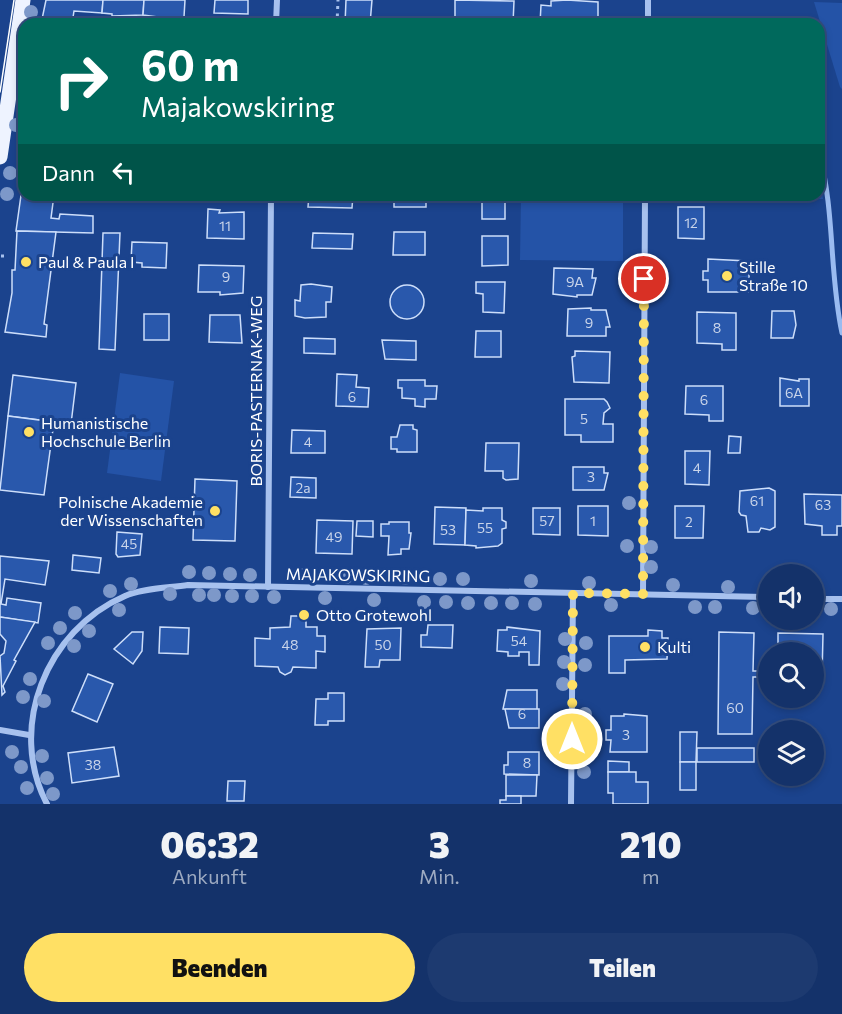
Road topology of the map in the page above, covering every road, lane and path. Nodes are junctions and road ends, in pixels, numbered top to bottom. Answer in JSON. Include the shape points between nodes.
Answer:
{"nodes":[{"id":1,"x":22,"y":0,"type":"edge"},
{"id":2,"x":277,"y":0,"type":"edge"},
{"id":3,"x":338,"y":0,"type":"edge"},
{"id":4,"x":648,"y":0,"type":"edge"},
{"id":5,"x":19,"y":18,"type":"edge"},
{"id":6,"x":276,"y":18,"type":"edge"},
{"id":7,"x":337,"y":18,"type":"edge"},
{"id":8,"x":648,"y":18,"type":"edge"},
{"id":9,"x":18,"y":29,"type":"edge"},
{"id":10,"x":0,"y":157,"type":"edge"},
{"id":11,"x":271,"y":201,"type":"edge"},
{"id":12,"x":645,"y":201,"type":"edge"},
{"id":13,"x":268,"y":587,"type":"junction"},
{"id":14,"x":573,"y":593,"type":"junction"},
{"id":15,"x":643,"y":594,"type":"junction"},
{"id":16,"x":758,"y":597,"type":"edge"},
{"id":17,"x":824,"y":599,"type":"edge"},
{"id":18,"x":842,"y":599,"type":"edge"},
{"id":19,"x":0,"y":730,"type":"edge"},
{"id":20,"x":29,"y":735,"type":"junction"},
{"id":21,"x":47,"y":804,"type":"edge"},
{"id":22,"x":571,"y":804,"type":"edge"}],
"edges":[{"from":1,"to":5,"type":"main road"},
{"from":2,"to":6,"type":"street"},
{"from":3,"to":7,"type":"path"},
{"from":4,"to":8,"type":"street"},
{"from":9,"to":10,"type":"main road"},
{"from":11,"to":13,"type":"street","name":"BORIS-PASTERNAK-WEG"},
{"from":12,"to":15,"type":"street"},
{"from":13,"to":14,"type":"street","name":"MAJAKOWSKIRING"},
{"from":13,"to":20,"type":"street","name":"MAJAKOWSKIRING","via":[[178,586],[126,596],[105,607],[75,632],[54,660],[33,705]]},
{"from":14,"to":15,"type":"street","name":"MAJAKOWSKIRING"},
{"from":14,"to":22,"type":"street"},
{"from":15,"to":16,"type":"street","name":"MAJAKOWSKIRING"},
{"from":17,"to":18,"type":"street"},
{"from":19,"to":20,"type":"street"},
{"from":20,"to":21,"type":"street","name":"MAJAKOWSKIRING","via":[[32,768]]}]}
